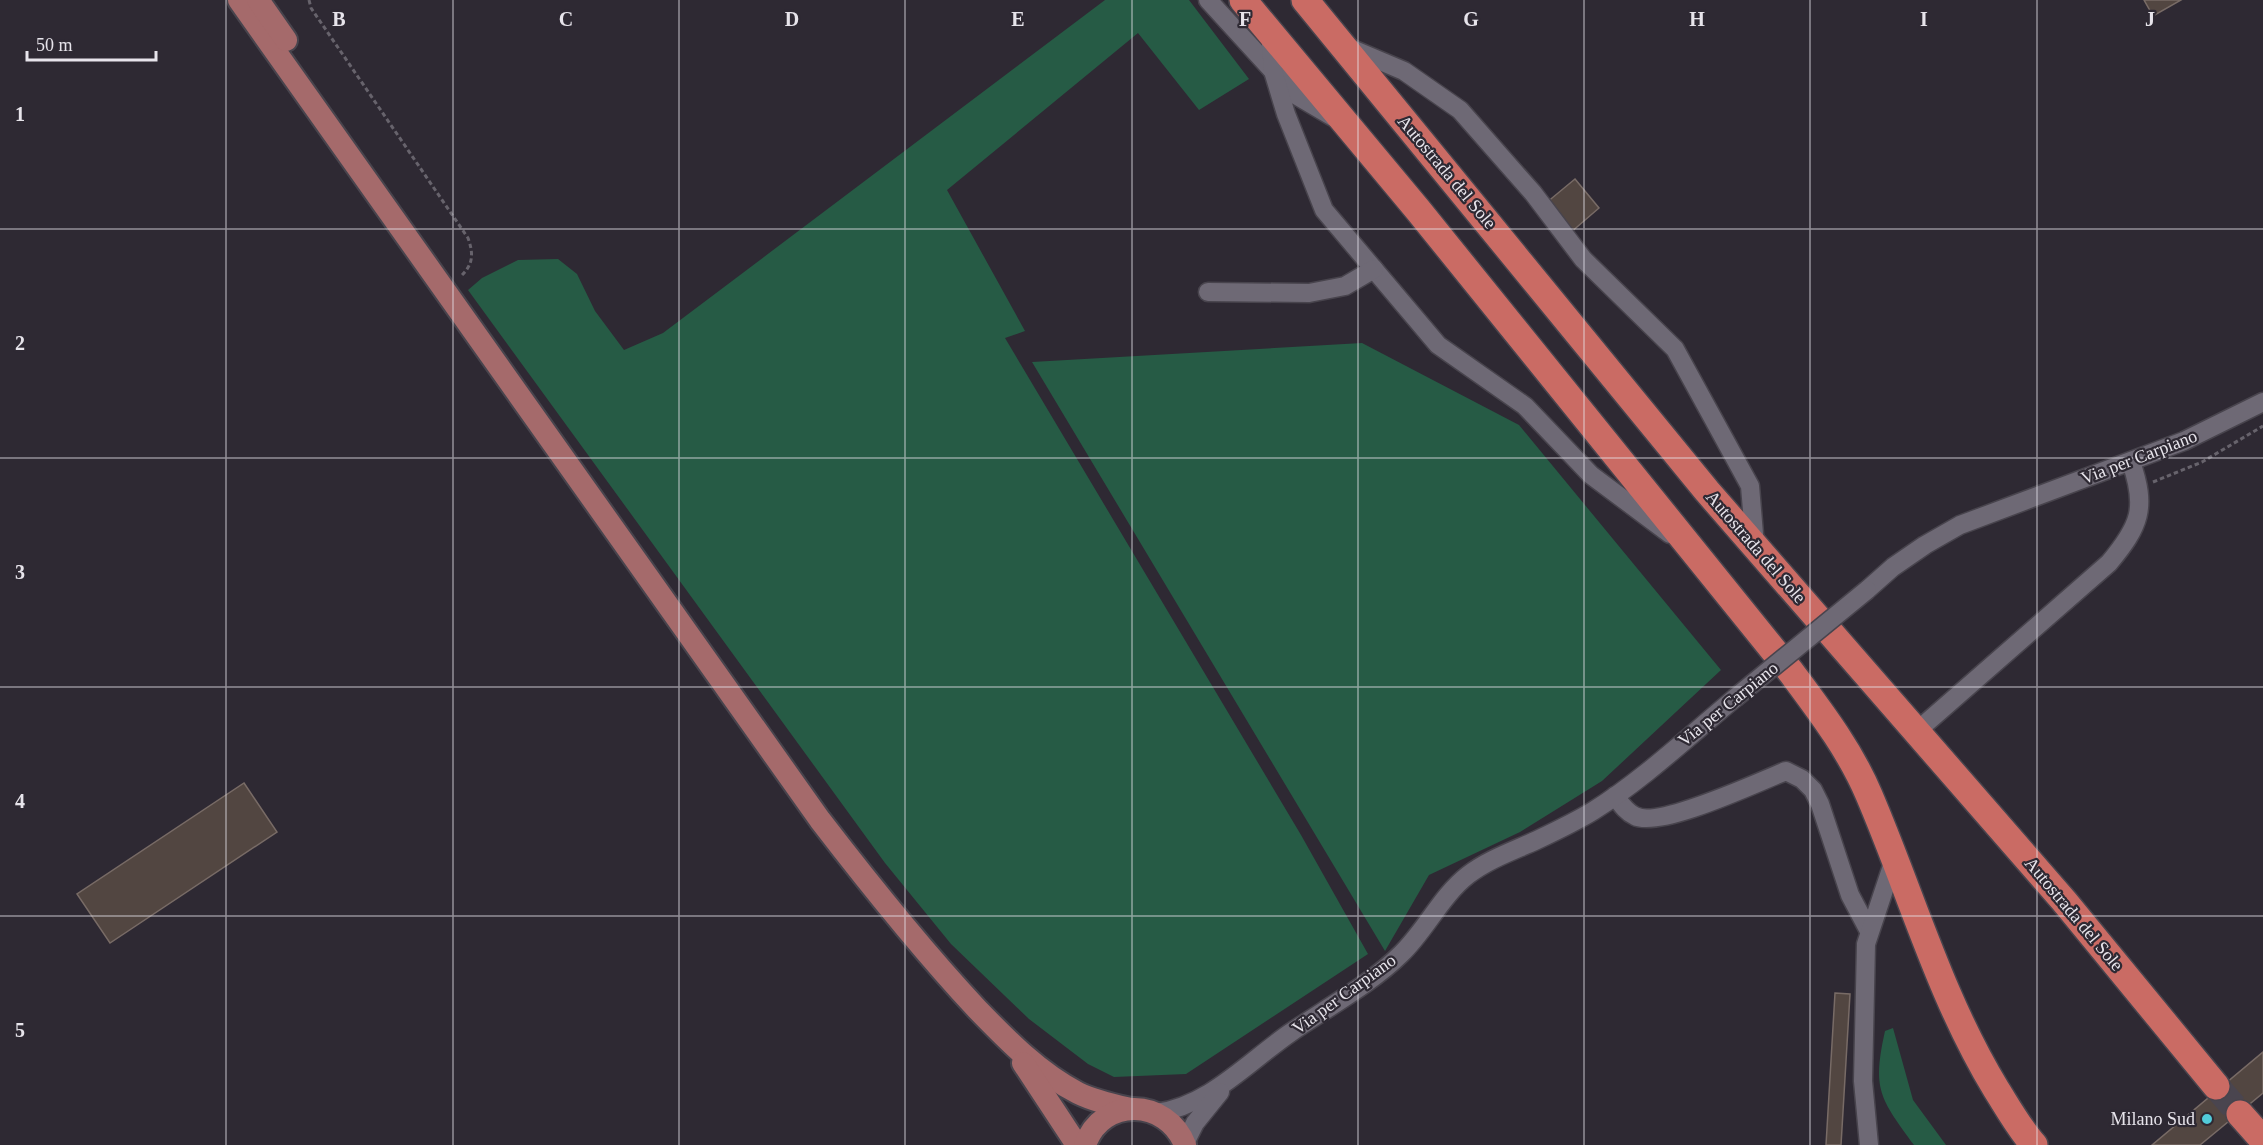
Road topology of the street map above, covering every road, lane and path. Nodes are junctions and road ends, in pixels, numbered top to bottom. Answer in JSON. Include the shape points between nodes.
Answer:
{"nodes":[{"id":1,"x":239,"y":0,"type":"edge"},
{"id":2,"x":258,"y":0,"type":"edge"},
{"id":3,"x":309,"y":0,"type":"edge"},
{"id":4,"x":1208,"y":0,"type":"edge"},
{"id":5,"x":1243,"y":0,"type":"edge"},
{"id":6,"x":1305,"y":0,"type":"edge"},
{"id":7,"x":1270,"y":32,"type":"junction"},
{"id":8,"x":1342,"y":45,"type":"junction"},
{"id":9,"x":1273,"y":71,"type":"junction"},
{"id":10,"x":1349,"y":127,"type":"junction"},
{"id":11,"x":373,"y":189,"type":"junction"},
{"id":12,"x":1374,"y":269,"type":"junction"},
{"id":13,"x":443,"y":289,"type":"junction"},
{"id":14,"x":1209,"y":292,"type":"dead end"},
{"id":15,"x":2263,"y":402,"type":"edge"},
{"id":16,"x":2263,"y":426,"type":"edge"},
{"id":17,"x":2131,"y":462,"type":"junction"},
{"id":18,"x":2140,"y":487,"type":"junction"},
{"id":19,"x":1755,"y":546,"type":"junction"},
{"id":20,"x":1695,"y":553,"type":"junction"},
{"id":21,"x":1917,"y":731,"type":"junction"},
{"id":22,"x":1615,"y":796,"type":"junction"},
{"id":23,"x":1894,"y":860,"type":"junction"},
{"id":24,"x":1869,"y":931,"type":"junction"},
{"id":25,"x":1006,"y":1040,"type":"junction"},
{"id":26,"x":1236,"y":1075,"type":"junction"},
{"id":27,"x":2216,"y":1086,"type":"tunnel mouth"},
{"id":28,"x":1131,"y":1109,"type":"junction"},
{"id":29,"x":1156,"y":1113,"type":"junction"},
{"id":30,"x":2240,"y":1114,"type":"tunnel mouth"},
{"id":31,"x":2263,"y":1140,"type":"edge"},
{"id":32,"x":1185,"y":1144,"type":"edge"},
{"id":33,"x":1077,"y":1145,"type":"edge"},
{"id":34,"x":1085,"y":1145,"type":"edge"},
{"id":35,"x":1869,"y":1145,"type":"edge"},
{"id":36,"x":2034,"y":1145,"type":"edge"}],
"edges":[{"from":1,"to":11,"type":"main road"},
{"from":2,"to":11,"type":"main road","via":[[333,108]]},
{"from":3,"to":13,"type":"path","via":[[468,238],[472,249],[469,269]]},
{"from":4,"to":9,"type":"street"},
{"from":5,"to":7,"type":"highway"},
{"from":6,"to":8,"type":"highway","name":"Autostrada del Sole"},
{"from":7,"to":9,"type":"street"},
{"from":7,"to":10,"type":"highway"},
{"from":8,"to":19,"type":"highway","name":"Autostrada del Sole"},
{"from":8,"to":19,"type":"street","via":[[1404,71],[1460,111],[1533,193],[1583,260],[1675,350],[1750,486]]},
{"from":9,"to":10,"type":"street","via":[[1294,93]]},
{"from":9,"to":12,"type":"street","via":[[1324,210]]},
{"from":10,"to":20,"type":"highway"},
{"from":11,"to":13,"type":"main road"},
{"from":12,"to":14,"type":"street","via":[[1345,286],[1310,293]]},
{"from":12,"to":20,"type":"street","via":[[1438,345],[1525,406],[1591,475]]},
{"from":13,"to":25,"type":"main road","via":[[819,820],[953,983]]},
{"from":15,"to":17,"type":"street","name":"Via per Carpiano"},
{"from":16,"to":18,"type":"path","via":[[2202,462]]},
{"from":17,"to":18,"type":"street"},
{"from":17,"to":22,"type":"street","name":"Via per Carpiano","bridge":true,"via":[[1960,525],[1924,545]]},
{"from":18,"to":21,"type":"street","via":[[2136,521],[2128,540],[2109,563]]},
{"from":19,"to":21,"type":"highway","name":"Autostrada del Sole"},
{"from":20,"to":23,"type":"highway","via":[[1838,735],[1869,794]]},
{"from":21,"to":27,"type":"highway","name":"Autostrada del Sole"},
{"from":22,"to":24,"type":"street","via":[[1636,817],[1646,819],[1682,813],[1786,771],[1794,774],[1813,790],[1820,804],[1850,895]]},
{"from":22,"to":26,"type":"street","name":"Via per Carpiano","via":[[1468,875],[1446,896],[1401,954]]},
{"from":23,"to":24,"type":"street"},
{"from":23,"to":36,"type":"highway","via":[[1983,1068]]},
{"from":24,"to":35,"type":"street","via":[[1863,1082]]},
{"from":25,"to":28,"type":"main road","via":[[1078,1093]]},
{"from":25,"to":33,"type":"main road"},
{"from":26,"to":29,"type":"street","name":"Via per Carpiano","via":[[1193,1102]]},
{"from":26,"to":32,"type":"street","name":"Via per Carpiano","via":[[1195,1123]]},
{"from":28,"to":29,"type":"main road"},
{"from":28,"to":34,"type":"main road","via":[[1114,1113],[1099,1123]]},
{"from":29,"to":32,"type":"main road","via":[[1173,1125]]},
{"from":30,"to":31,"type":"highway"}]}
